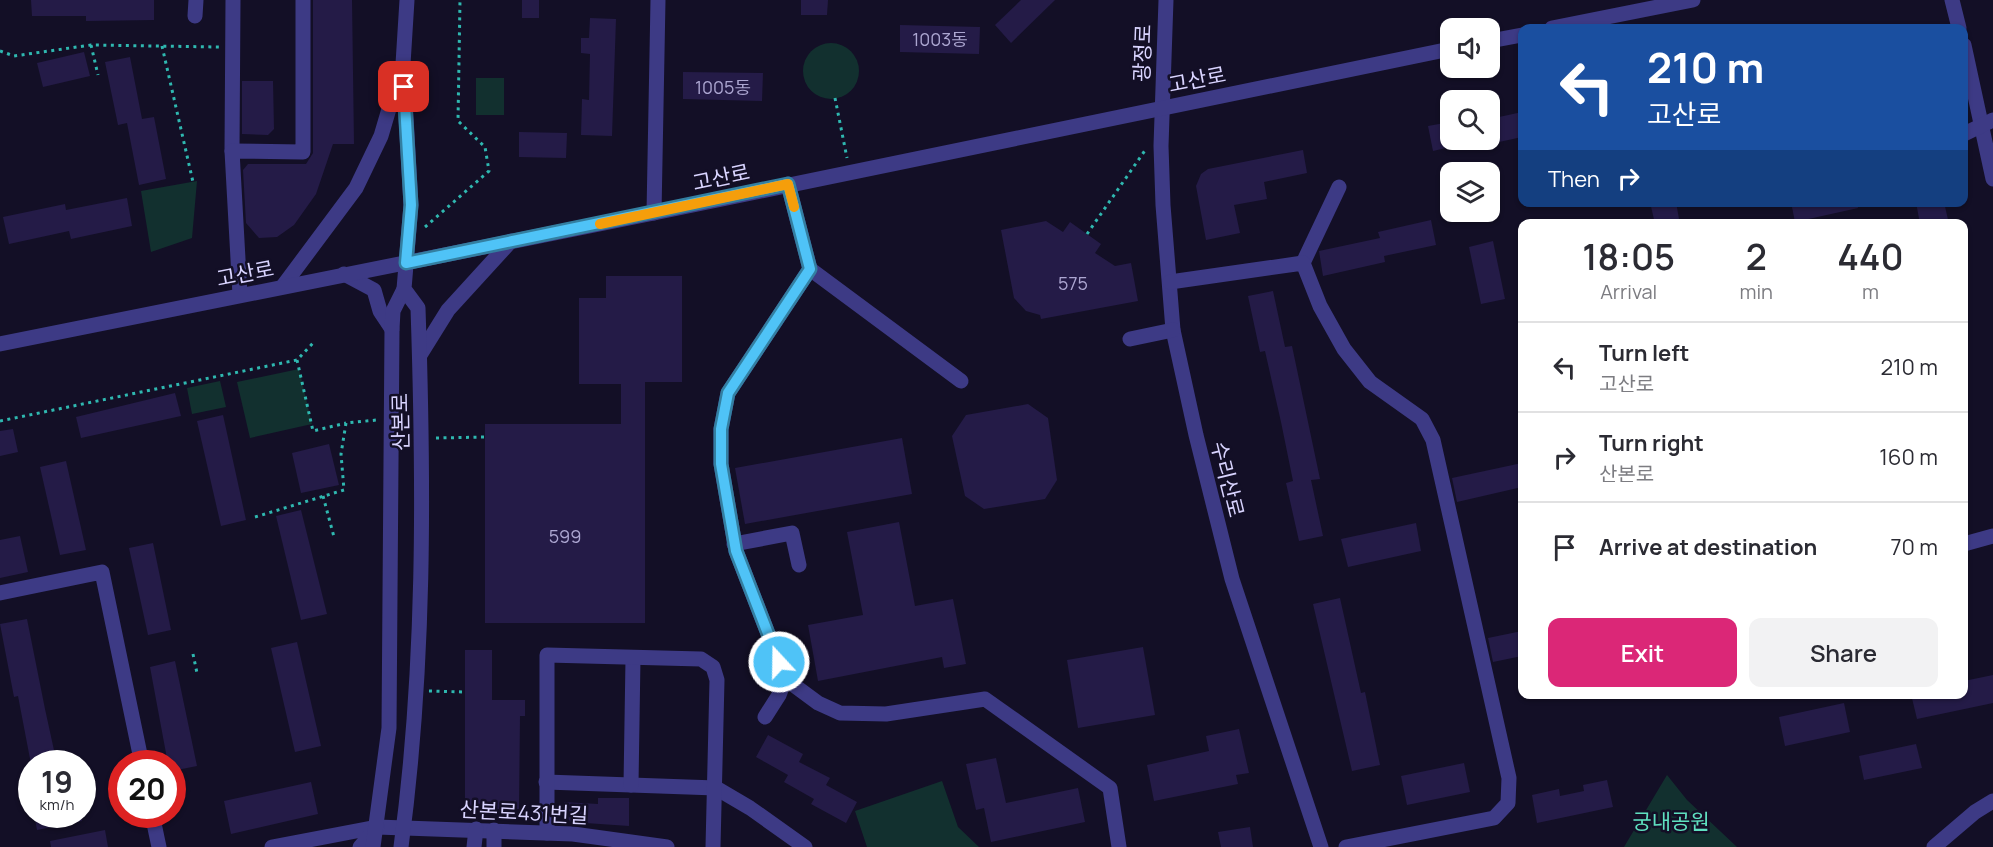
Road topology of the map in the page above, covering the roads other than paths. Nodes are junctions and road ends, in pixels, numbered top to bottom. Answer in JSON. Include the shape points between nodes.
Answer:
{"nodes":[{"id":1,"x":233,"y":0,"type":"edge"},
{"id":2,"x":303,"y":0,"type":"edge"},
{"id":3,"x":407,"y":0,"type":"edge"},
{"id":4,"x":658,"y":0,"type":"edge"},
{"id":5,"x":1166,"y":0,"type":"edge"},
{"id":6,"x":1693,"y":0,"type":"edge"},
{"id":7,"x":1952,"y":0,"type":"edge"},
{"id":8,"x":1572,"y":24,"type":"edge"},
{"id":9,"x":1958,"y":24,"type":"edge"},
{"id":10,"x":1518,"y":35,"type":"edge"},
{"id":11,"x":1500,"y":39,"type":"edge"},
{"id":12,"x":1440,"y":51,"type":"edge"},
{"id":13,"x":1968,"y":58,"type":"edge"},
{"id":14,"x":403,"y":64,"type":"junction"},
{"id":15,"x":1161,"y":108,"type":"junction"},
{"id":16,"x":1987,"y":122,"type":"edge"},
{"id":17,"x":1968,"y":132,"type":"edge"},
{"id":18,"x":232,"y":151,"type":"junction"},
{"id":19,"x":1993,"y":179,"type":"edge"},
{"id":20,"x":788,"y":184,"type":"junction"},
{"id":21,"x":1339,"y":187,"type":"dead end"},
{"id":22,"x":654,"y":213,"type":"junction"},
{"id":23,"x":512,"y":241,"type":"junction"},
{"id":24,"x":406,"y":263,"type":"junction"},
{"id":25,"x":1303,"y":263,"type":"junction"},
{"id":26,"x":810,"y":269,"type":"junction"},
{"id":27,"x":344,"y":274,"type":"junction"},
{"id":28,"x":1170,"y":282,"type":"junction"},
{"id":29,"x":283,"y":286,"type":"junction"},
{"id":30,"x":404,"y":289,"type":"junction"},
{"id":31,"x":240,"y":295,"type":"junction"},
{"id":32,"x":392,"y":329,"type":"junction"},
{"id":33,"x":1173,"y":330,"type":"junction"},
{"id":34,"x":1130,"y":339,"type":"dead end"},
{"id":35,"x":0,"y":344,"type":"edge"},
{"id":36,"x":420,"y":355,"type":"junction"},
{"id":37,"x":960,"y":381,"type":"dead end"},
{"id":38,"x":1993,"y":536,"type":"edge"},
{"id":39,"x":1968,"y":542,"type":"edge"},
{"id":40,"x":734,"y":544,"type":"junction"},
{"id":41,"x":799,"y":565,"type":"dead end"},
{"id":42,"x":0,"y":593,"type":"edge"},
{"id":43,"x":633,"y":658,"type":"junction"},
{"id":44,"x":787,"y":674,"type":"junction"},
{"id":45,"x":765,"y":717,"type":"dead end"},
{"id":46,"x":139,"y":750,"type":"edge"},
{"id":47,"x":546,"y":782,"type":"junction"},
{"id":48,"x":631,"y":784,"type":"junction"},
{"id":49,"x":716,"y":788,"type":"junction"},
{"id":50,"x":1993,"y":801,"type":"edge"},
{"id":51,"x":377,"y":826,"type":"junction"},
{"id":52,"x":404,"y":827,"type":"junction"},
{"id":53,"x":155,"y":828,"type":"edge"},
{"id":54,"x":476,"y":830,"type":"junction"},
{"id":55,"x":494,"y":830,"type":"junction"},
{"id":56,"x":547,"y":832,"type":"junction"},
{"id":57,"x":159,"y":847,"type":"edge"},
{"id":58,"x":272,"y":847,"type":"edge"},
{"id":59,"x":360,"y":847,"type":"edge"},
{"id":60,"x":374,"y":847,"type":"edge"},
{"id":61,"x":401,"y":847,"type":"edge"},
{"id":62,"x":474,"y":847,"type":"edge"},
{"id":63,"x":494,"y":847,"type":"edge"},
{"id":64,"x":667,"y":847,"type":"edge"},
{"id":65,"x":713,"y":847,"type":"edge"},
{"id":66,"x":805,"y":847,"type":"edge"},
{"id":67,"x":1119,"y":847,"type":"edge"},
{"id":68,"x":1321,"y":847,"type":"edge"},
{"id":69,"x":1346,"y":847,"type":"edge"},
{"id":70,"x":1934,"y":847,"type":"edge"}],
"edges":[{"from":1,"to":18,"type":"street"},
{"from":2,"to":18,"type":"street","via":[[303,152]]},
{"from":3,"to":14,"type":"street"},
{"from":4,"to":22,"type":"street"},
{"from":5,"to":15,"type":"street","name":"광정로"},
{"from":6,"to":8,"type":"street"},
{"from":7,"to":9,"type":"street"},
{"from":10,"to":11,"type":"street"},
{"from":12,"to":15,"type":"street","name":"고산로"},
{"from":13,"to":16,"type":"street"},
{"from":14,"to":24,"type":"street","via":[[411,205]]},
{"from":14,"to":29,"type":"street","via":[[381,136],[356,188]]},
{"from":15,"to":20,"type":"street","name":"고산로"},
{"from":15,"to":28,"type":"street","name":"수리산로","via":[[1163,205]]},
{"from":16,"to":17,"type":"street"},
{"from":16,"to":19,"type":"street"},
{"from":18,"to":31,"type":"street"},
{"from":20,"to":22,"type":"street","name":"고산로"},
{"from":20,"to":26,"type":"street"},
{"from":21,"to":25,"type":"street"},
{"from":22,"to":23,"type":"street","name":"고산로"},
{"from":23,"to":24,"type":"street","name":"고산로"},
{"from":23,"to":36,"type":"street","via":[[448,310]]},
{"from":24,"to":27,"type":"street","name":"고산로"},
{"from":24,"to":30,"type":"street"},
{"from":25,"to":28,"type":"street"},
{"from":25,"to":69,"type":"street","via":[[1344,350],[1370,382],[1422,419],[1433,440],[1509,778],[1508,802],[1494,818]]},
{"from":26,"to":37,"type":"street"},
{"from":26,"to":40,"type":"street","via":[[728,393],[721,429],[721,464]]},
{"from":27,"to":29,"type":"street","name":"고산로"},
{"from":27,"to":32,"type":"street","via":[[374,290],[380,311]]},
{"from":28,"to":33,"type":"street","name":"수리산로"},
{"from":29,"to":31,"type":"street","name":"고산로"},
{"from":30,"to":32,"type":"street","via":[[393,311]]},
{"from":30,"to":36,"type":"street","name":"산본로","via":[[418,308]]},
{"from":31,"to":35,"type":"street","name":"고산로"},
{"from":32,"to":51,"type":"street","via":[[389,728]]},
{"from":33,"to":34,"type":"street"},
{"from":33,"to":68,"type":"street","name":"수리산로","via":[[1232,579]]},
{"from":36,"to":52,"type":"street","name":"산본로","via":[[423,544]]},
{"from":38,"to":39,"type":"street"},
{"from":40,"to":41,"type":"street","via":[[792,533]]},
{"from":40,"to":44,"type":"street"},
{"from":42,"to":46,"type":"street","via":[[102,572]]},
{"from":43,"to":47,"type":"street","via":[[547,655]]},
{"from":43,"to":48,"type":"street"},
{"from":43,"to":49,"type":"street","via":[[701,659],[712,667],[717,680]]},
{"from":44,"to":45,"type":"street"},
{"from":44,"to":67,"type":"street","via":[[795,686],[818,703],[840,713],[886,714],[985,699],[1110,788]]},
{"from":47,"to":48,"type":"street"},
{"from":47,"to":56,"type":"street"},
{"from":48,"to":49,"type":"street"},
{"from":49,"to":65,"type":"street"},
{"from":49,"to":66,"type":"street"},
{"from":50,"to":70,"type":"street"},
{"from":51,"to":52,"type":"street","name":"산본로431번길"},
{"from":51,"to":58,"type":"street","name":"산본로431번길"},
{"from":51,"to":59,"type":"street"},
{"from":51,"to":60,"type":"street"},
{"from":52,"to":54,"type":"street","name":"산본로431번길"},
{"from":52,"to":61,"type":"street","name":"산본로"},
{"from":53,"to":57,"type":"street"},
{"from":54,"to":55,"type":"street","name":"산본로431번길"},
{"from":54,"to":62,"type":"street"},
{"from":55,"to":56,"type":"street","name":"산본로431번길"},
{"from":55,"to":63,"type":"street"},
{"from":56,"to":64,"type":"street","name":"산본로431번길"}]}
